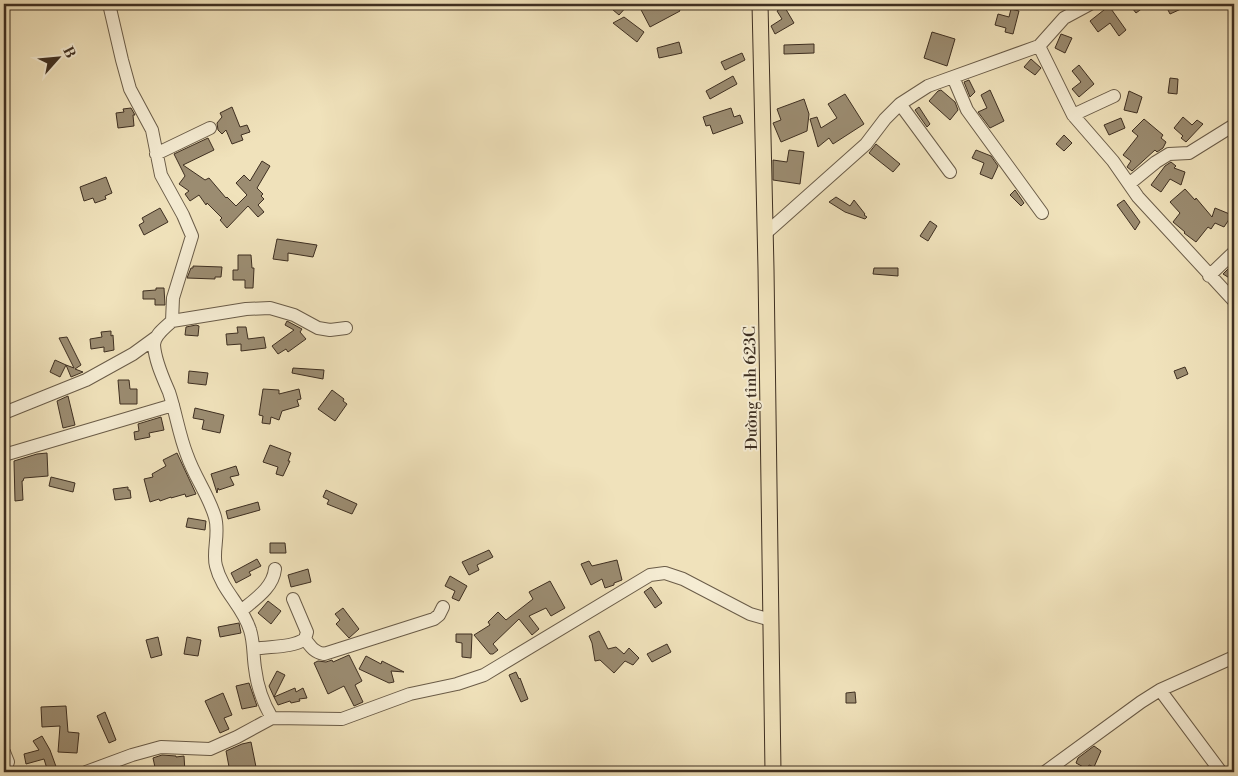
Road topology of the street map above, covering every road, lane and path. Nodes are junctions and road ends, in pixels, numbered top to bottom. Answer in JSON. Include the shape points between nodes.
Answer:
{"nodes":[{"id":1,"x":109,"y":4,"type":"edge"},
{"id":2,"x":760,"y":4,"type":"edge"},
{"id":3,"x":1090,"y":4,"type":"edge"},
{"id":4,"x":1038,"y":46,"type":"junction"},
{"id":5,"x":953,"y":77,"type":"junction"},
{"id":6,"x":1114,"y":96,"type":"dead end"},
{"id":7,"x":900,"y":104,"type":"junction"},
{"id":8,"x":1074,"y":115,"type":"junction"},
{"id":9,"x":210,"y":128,"type":"dead end"},
{"id":10,"x":1232,"y":130,"type":"edge"},
{"id":11,"x":156,"y":154,"type":"junction"},
{"id":12,"x":950,"y":172,"type":"dead end"},
{"id":13,"x":1129,"y":184,"type":"junction"},
{"id":14,"x":1042,"y":213,"type":"dead end"},
{"id":15,"x":766,"y":233,"type":"junction"},
{"id":16,"x":1234,"y":252,"type":"edge"},
{"id":17,"x":1209,"y":276,"type":"junction"},
{"id":18,"x":1234,"y":301,"type":"edge"},
{"id":19,"x":172,"y":322,"type":"junction"},
{"id":20,"x":346,"y":328,"type":"dead end"},
{"id":21,"x":156,"y":338,"type":"junction"},
{"id":22,"x":173,"y":405,"type":"junction"},
{"id":23,"x":4,"y":413,"type":"edge"},
{"id":24,"x":4,"y":455,"type":"edge"},
{"id":25,"x":276,"y":569,"type":"dead end"},
{"id":26,"x":293,"y":599,"type":"dead end"},
{"id":27,"x":443,"y":607,"type":"dead end"},
{"id":28,"x":241,"y":611,"type":"junction"},
{"id":29,"x":771,"y":620,"type":"junction"},
{"id":30,"x":305,"y":639,"type":"junction"},
{"id":31,"x":254,"y":649,"type":"junction"},
{"id":32,"x":1234,"y":657,"type":"edge"},
{"id":33,"x":1160,"y":690,"type":"junction"},
{"id":34,"x":272,"y":718,"type":"junction"},
{"id":35,"x":4,"y":752,"type":"edge"},
{"id":36,"x":4,"y":772,"type":"edge"},
{"id":37,"x":86,"y":772,"type":"edge"},
{"id":38,"x":773,"y":772,"type":"edge"},
{"id":39,"x":1045,"y":772,"type":"edge"},
{"id":40,"x":1221,"y":772,"type":"edge"}],
"edges":[{"from":1,"to":11,"type":"street","via":[[130,89],[152,130]]},
{"from":2,"to":15,"type":"main road","name":"Đường tỉnh 623C"},
{"from":3,"to":4,"type":"street","via":[[1064,18]]},
{"from":4,"to":5,"type":"street"},
{"from":4,"to":8,"type":"street"},
{"from":5,"to":7,"type":"street","via":[[928,86]]},
{"from":5,"to":14,"type":"street","via":[[967,110]]},
{"from":6,"to":8,"type":"street"},
{"from":7,"to":12,"type":"street"},
{"from":7,"to":15,"type":"street","via":[[866,144]]},
{"from":8,"to":13,"type":"street"},
{"from":9,"to":11,"type":"street"},
{"from":10,"to":13,"type":"street","via":[[1189,153],[1169,154]]},
{"from":11,"to":19,"type":"street","via":[[161,174],[192,236],[173,298]]},
{"from":13,"to":17,"type":"street"},
{"from":15,"to":29,"type":"main road","name":"Đường tỉnh 623C"},
{"from":16,"to":17,"type":"street"},
{"from":17,"to":18,"type":"street"},
{"from":19,"to":20,"type":"street","via":[[270,308],[294,315],[318,328]]},
{"from":19,"to":21,"type":"street"},
{"from":21,"to":22,"type":"street","via":[[154,345],[158,363]]},
{"from":21,"to":23,"type":"street","via":[[86,380]]},
{"from":22,"to":24,"type":"street"},
{"from":22,"to":28,"type":"street","via":[[187,454],[215,517],[218,536],[215,564],[219,577]]},
{"from":25,"to":28,"type":"street","via":[[271,584]]},
{"from":26,"to":30,"type":"street","via":[[307,632]]},
{"from":27,"to":30,"type":"street","via":[[434,619],[324,654],[311,648]]},
{"from":28,"to":31,"type":"street","via":[[250,629]]},
{"from":29,"to":34,"type":"street","via":[[750,614],[665,573],[650,576],[484,675],[410,694],[342,719]]},
{"from":29,"to":38,"type":"main road","name":"Đường tỉnh 623C"},
{"from":30,"to":31,"type":"street","via":[[297,645]]},
{"from":31,"to":34,"type":"street","via":[[264,706]]},
{"from":32,"to":33,"type":"street"},
{"from":33,"to":39,"type":"street"},
{"from":33,"to":40,"type":"street"},
{"from":34,"to":37,"type":"street","via":[[210,749],[161,747],[132,754]]},
{"from":35,"to":36,"type":"street","via":[[8,762]]}]}
